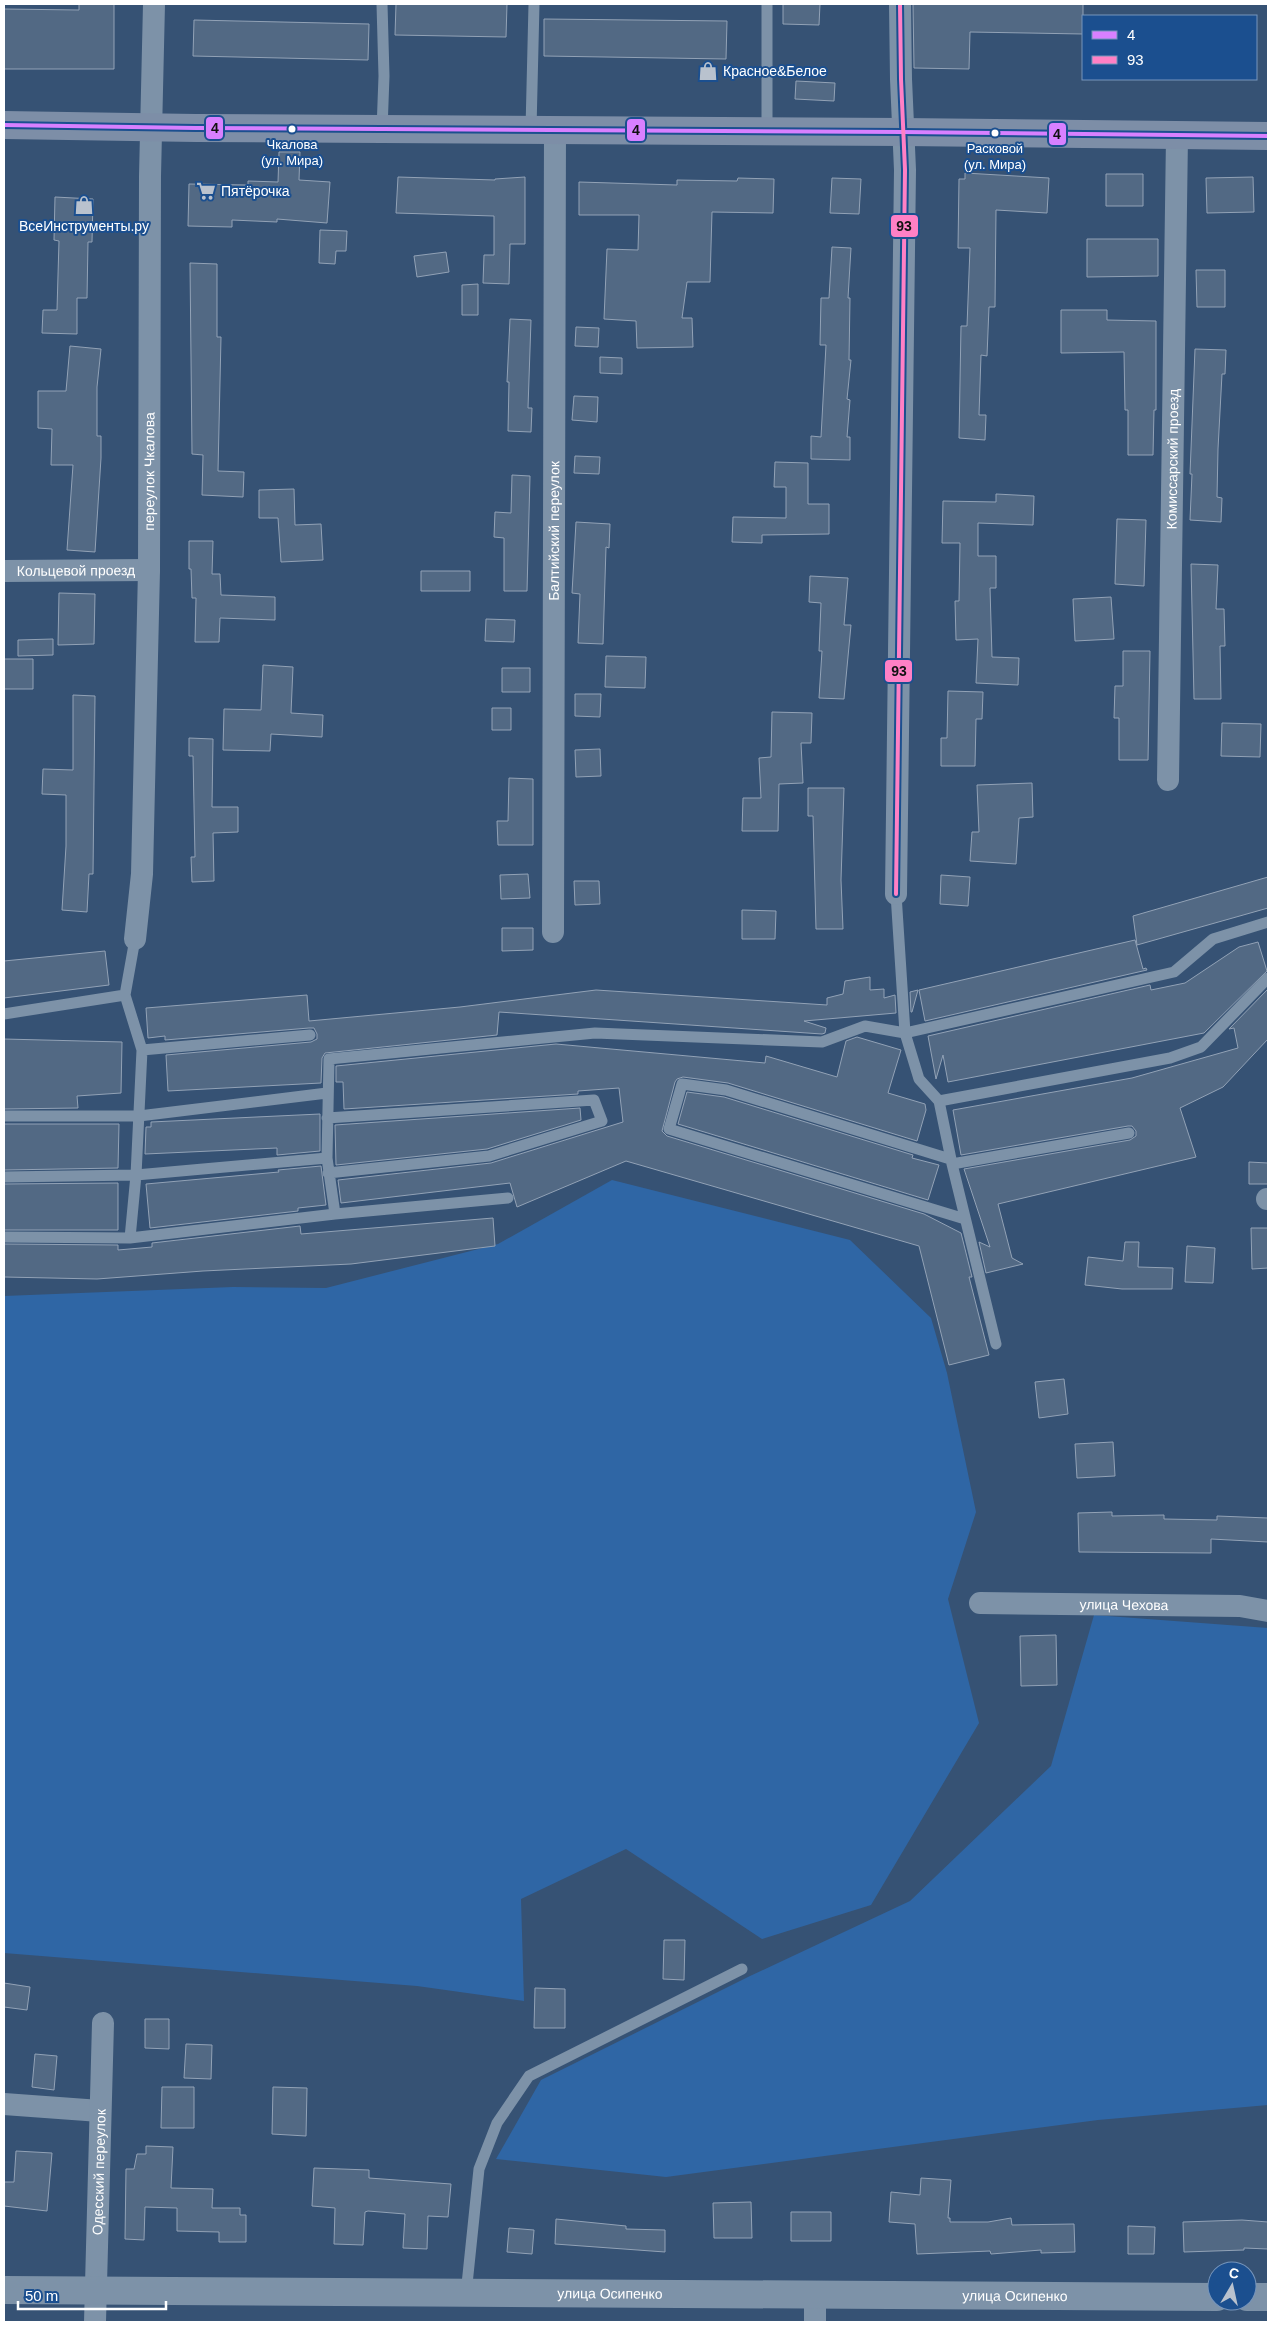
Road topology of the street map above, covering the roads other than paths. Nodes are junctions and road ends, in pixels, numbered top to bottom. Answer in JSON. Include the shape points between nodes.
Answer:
{"nodes":[{"id":1,"x":154,"y":4,"type":"edge"},
{"id":2,"x":382,"y":4,"type":"edge"},
{"id":3,"x":534,"y":4,"type":"edge"},
{"id":4,"x":767,"y":4,"type":"edge"},
{"id":5,"x":900,"y":4,"type":"edge"},
{"id":6,"x":4,"y":124,"type":"edge"},
{"id":7,"x":152,"y":128,"type":"junction"},
{"id":8,"x":543,"y":129,"type":"junction"},
{"id":9,"x":382,"y":130,"type":"junction"},
{"id":10,"x":767,"y":131,"type":"junction"},
{"id":11,"x":903,"y":132,"type":"junction"},
{"id":12,"x":1177,"y":136,"type":"junction"},
{"id":13,"x":1268,"y":136,"type":"edge"},
{"id":14,"x":149,"y":570,"type":"junction"},
{"id":15,"x":4,"y":571,"type":"edge"},
{"id":16,"x":1168,"y":780,"type":"dead end"},
{"id":17,"x":896,"y":894,"type":"joint"},
{"id":18,"x":1268,"y":922,"type":"edge"},
{"id":19,"x":553,"y":932,"type":"dead end"},
{"id":20,"x":134,"y":939,"type":"joint"},
{"id":21,"x":1268,"y":978,"type":"edge"},
{"id":22,"x":125,"y":994,"type":"junction"},
{"id":23,"x":4,"y":1014,"type":"edge"},
{"id":24,"x":905,"y":1033,"type":"junction"},
{"id":25,"x":310,"y":1035,"type":"dead end"},
{"id":26,"x":142,"y":1050,"type":"junction"},
{"id":27,"x":327,"y":1093,"type":"junction"},
{"id":28,"x":940,"y":1101,"type":"junction"},
{"id":29,"x":4,"y":1116,"type":"edge"},
{"id":30,"x":139,"y":1116,"type":"junction"},
{"id":31,"x":327,"y":1118,"type":"junction"},
{"id":32,"x":1129,"y":1133,"type":"dead end"},
{"id":33,"x":327,"y":1158,"type":"junction"},
{"id":34,"x":951,"y":1162,"type":"junction"},
{"id":35,"x":328,"y":1173,"type":"junction"},
{"id":36,"x":136,"y":1175,"type":"junction"},
{"id":37,"x":4,"y":1176,"type":"edge"},
{"id":38,"x":508,"y":1198,"type":"dead end"},
{"id":39,"x":335,"y":1214,"type":"junction"},
{"id":40,"x":965,"y":1219,"type":"junction"},
{"id":41,"x":4,"y":1237,"type":"edge"},
{"id":42,"x":130,"y":1238,"type":"junction"},
{"id":43,"x":996,"y":1344,"type":"dead end"},
{"id":44,"x":980,"y":1603,"type":"dead end"},
{"id":45,"x":1268,"y":1611,"type":"edge"},
{"id":46,"x":742,"y":1969,"type":"dead end"},
{"id":47,"x":103,"y":2023,"type":"dead end"},
{"id":48,"x":4,"y":2104,"type":"edge"},
{"id":49,"x":100,"y":2111,"type":"junction"},
{"id":50,"x":4,"y":2290,"type":"edge"},
{"id":51,"x":96,"y":2292,"type":"junction"},
{"id":52,"x":466,"y":2294,"type":"junction"},
{"id":53,"x":815,"y":2294,"type":"junction"},
{"id":54,"x":1207,"y":2297,"type":"edge"},
{"id":55,"x":95,"y":2322,"type":"edge"},
{"id":56,"x":815,"y":2322,"type":"edge"}],
"edges":[{"from":1,"to":7,"type":"street","name":"переулок Чкалова"},
{"from":2,"to":9,"type":"lane"},
{"from":3,"to":8,"type":"lane"},
{"from":4,"to":10,"type":"lane"},
{"from":5,"to":11,"type":"street"},
{"from":6,"to":7,"type":"main road"},
{"from":7,"to":9,"type":"main road"},
{"from":7,"to":14,"type":"street","name":"переулок Чкалова"},
{"from":8,"to":9,"type":"main road"},
{"from":8,"to":10,"type":"main road"},
{"from":8,"to":19,"type":"street","name":"Балтийский переулок"},
{"from":10,"to":11,"type":"main road"},
{"from":11,"to":12,"type":"main road"},
{"from":11,"to":17,"type":"street"},
{"from":12,"to":13,"type":"main road"},
{"from":12,"to":16,"type":"street","name":"Комиссарский проезд"},
{"from":14,"to":15,"type":"street","name":"Кольцевой проезд"},
{"from":14,"to":20,"type":"street","name":"переулок Чкалова","via":[[142,874]]},
{"from":17,"to":24,"type":"lane"},
{"from":18,"to":24,"type":"lane","via":[[1212,939],[1174,972]]},
{"from":20,"to":22,"type":"lane"},
{"from":21,"to":28,"type":"lane","via":[[1201,1047],[1170,1058]]},
{"from":22,"to":23,"type":"lane"},
{"from":22,"to":26,"type":"lane"},
{"from":24,"to":27,"type":"lane","via":[[865,1026],[822,1042],[596,1033],[329,1059]]},
{"from":24,"to":28,"type":"lane","via":[[919,1079]]},
{"from":25,"to":26,"type":"lane"},
{"from":26,"to":30,"type":"lane"},
{"from":27,"to":30,"type":"lane"},
{"from":27,"to":31,"type":"lane"},
{"from":28,"to":34,"type":"lane"},
{"from":29,"to":30,"type":"lane"},
{"from":30,"to":36,"type":"lane"},
{"from":31,"to":33,"type":"lane"},
{"from":31,"to":35,"type":"lane","via":[[594,1100],[602,1121],[488,1156]]},
{"from":32,"to":34,"type":"lane"},
{"from":33,"to":35,"type":"lane"},
{"from":33,"to":36,"type":"lane"},
{"from":34,"to":40,"type":"lane"},
{"from":34,"to":40,"type":"lane","via":[[726,1090],[682,1084],[669,1129]]},
{"from":35,"to":39,"type":"lane"},
{"from":36,"to":37,"type":"lane"},
{"from":36,"to":42,"type":"lane"},
{"from":38,"to":39,"type":"lane"},
{"from":39,"to":42,"type":"lane"},
{"from":40,"to":43,"type":"lane"},
{"from":41,"to":42,"type":"lane"},
{"from":44,"to":45,"type":"street","name":"улица Чехова","via":[[1240,1606]]},
{"from":46,"to":52,"type":"lane","via":[[529,2076],[497,2123],[479,2169]]},
{"from":47,"to":49,"type":"street","name":"Одесский переулок"},
{"from":48,"to":49,"type":"street"},
{"from":49,"to":51,"type":"street","name":"Одесский переулок"},
{"from":50,"to":51,"type":"street","name":"улица Осипенко"},
{"from":51,"to":52,"type":"street","name":"улица Осипенко"},
{"from":51,"to":55,"type":"street","name":"Одесский переулок"},
{"from":52,"to":53,"type":"street","name":"улица Осипенко"},
{"from":53,"to":54,"type":"street","name":"улица Осипенко"},
{"from":53,"to":56,"type":"street"}]}
